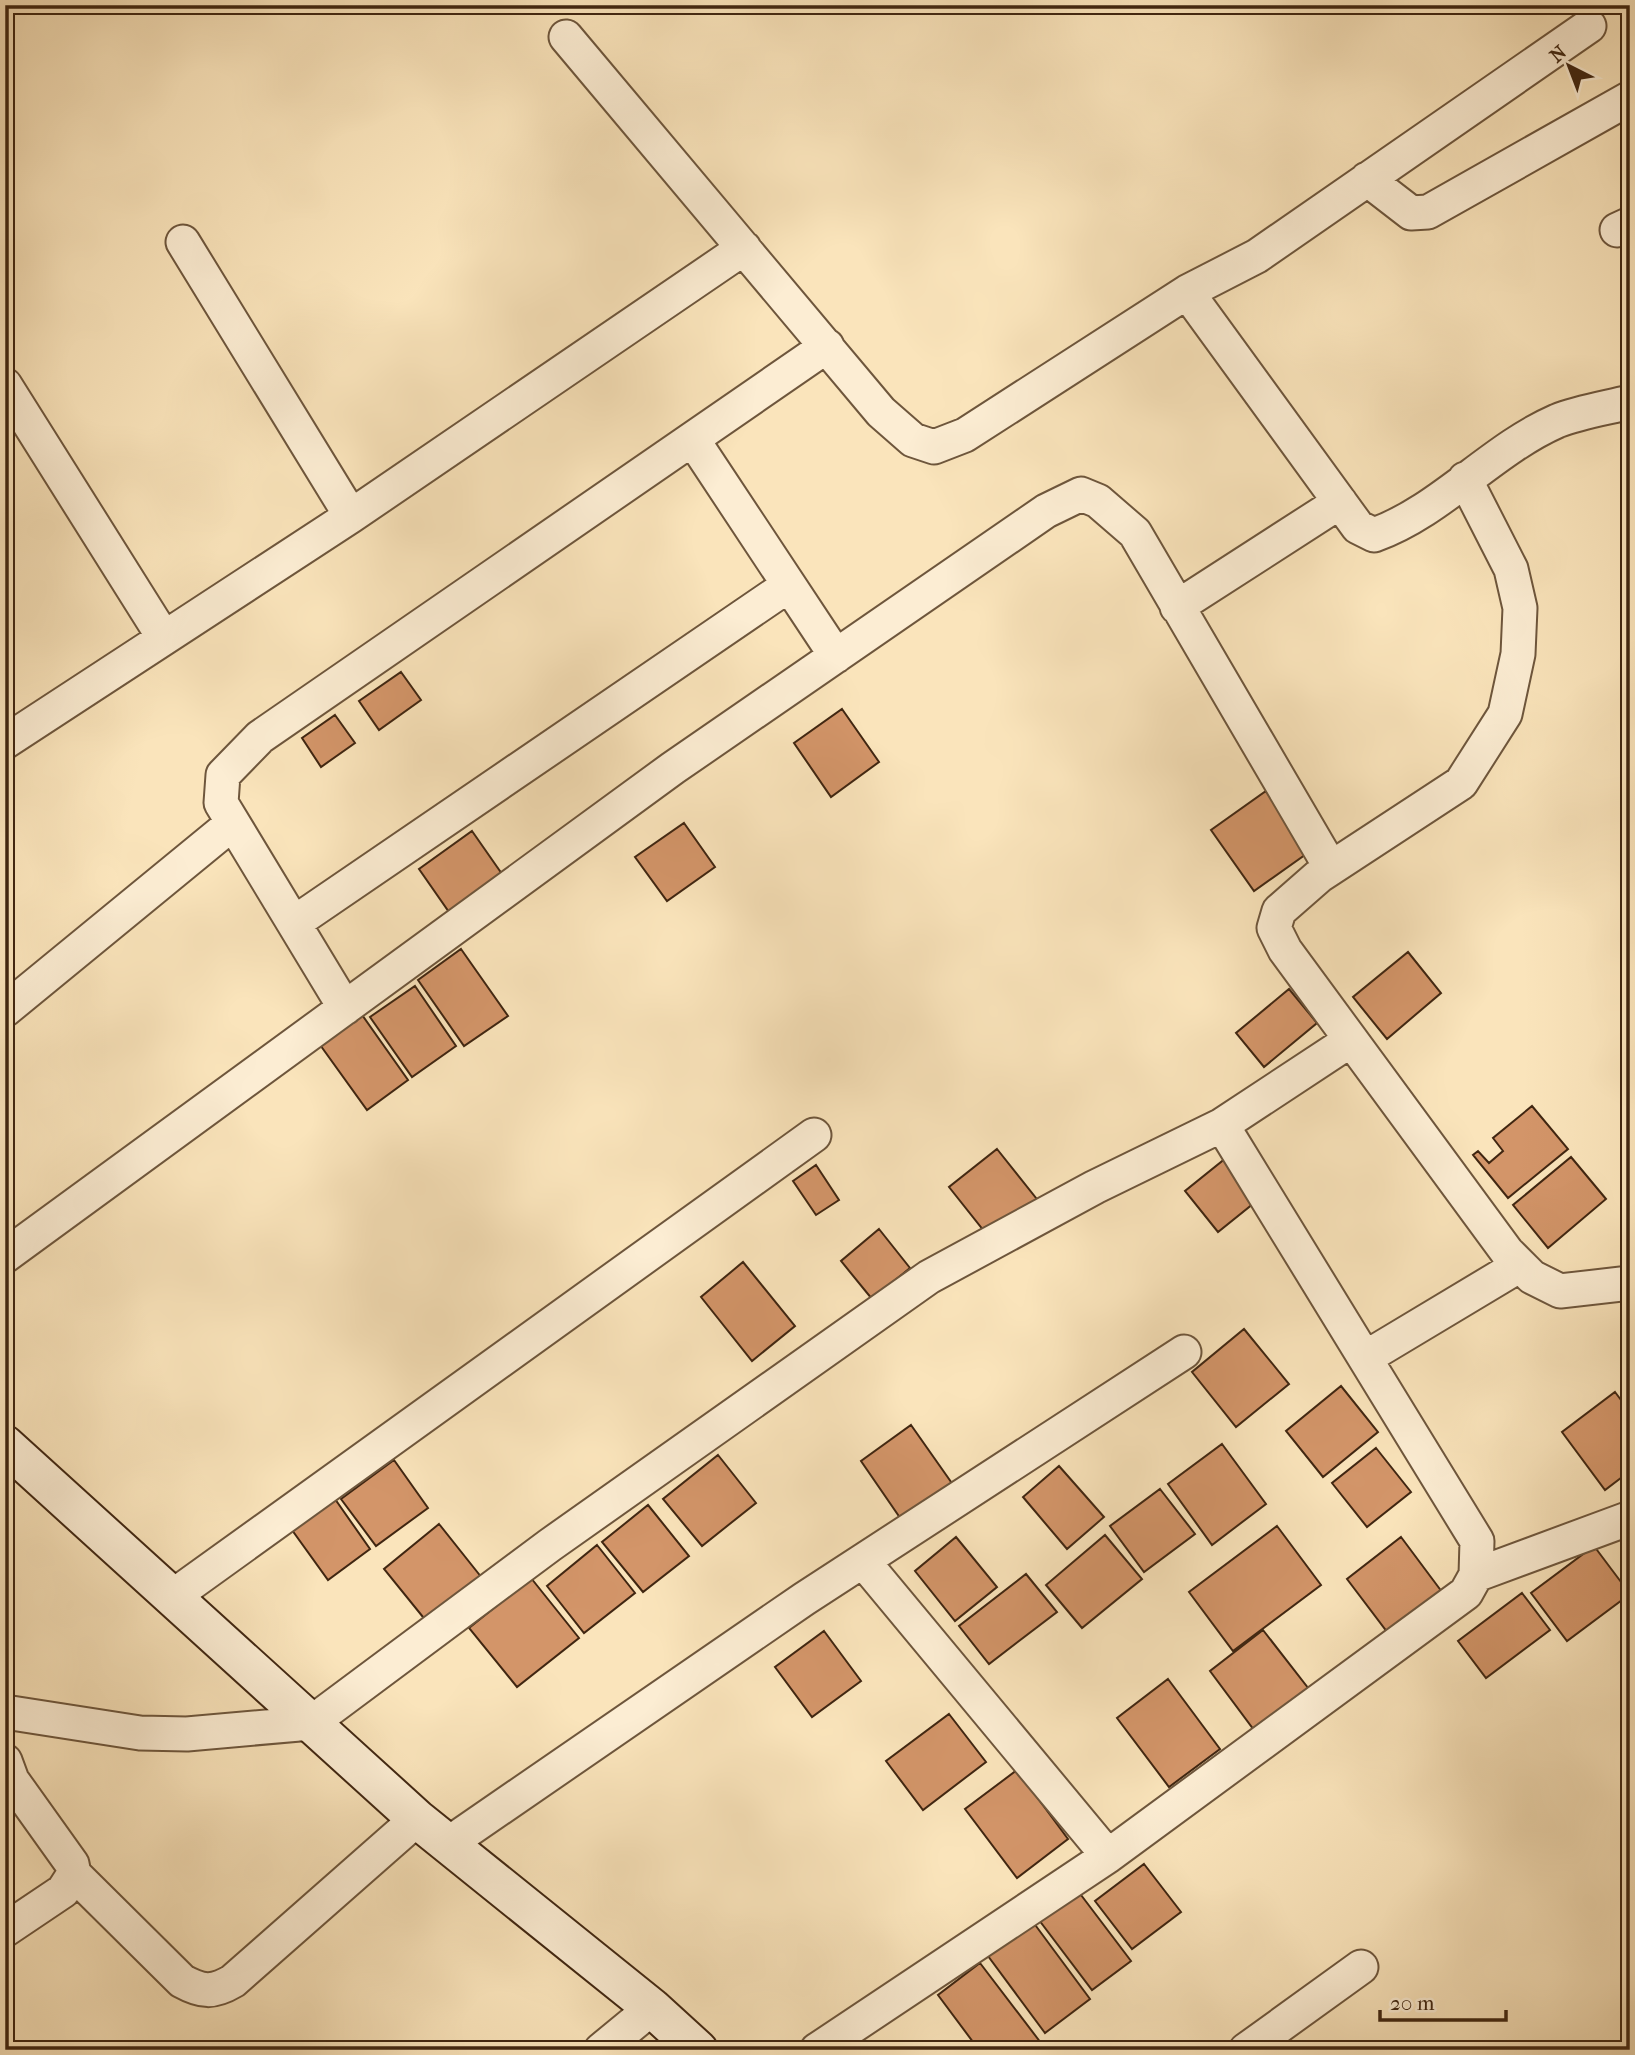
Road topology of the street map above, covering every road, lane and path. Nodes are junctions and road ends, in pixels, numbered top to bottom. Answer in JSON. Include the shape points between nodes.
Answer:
{"nodes":[{"id":1,"x":1589,"y":26,"type":"dead end"},
{"id":2,"x":566,"y":37,"type":"dead end"},
{"id":3,"x":1630,"y":98,"type":"edge"},
{"id":4,"x":1367,"y":179,"type":"junction"},
{"id":5,"x":183,"y":242,"type":"dead end"},
{"id":6,"x":744,"y":248,"type":"junction"},
{"id":7,"x":1188,"y":292,"type":"junction"},
{"id":8,"x":827,"y":346,"type":"junction"},
{"id":9,"x":5,"y":385,"type":"edge"},
{"id":10,"x":1630,"y":402,"type":"edge"},
{"id":11,"x":693,"y":440,"type":"junction"},
{"id":12,"x":1465,"y":479,"type":"junction"},
{"id":13,"x":1340,"y":502,"type":"junction"},
{"id":14,"x":351,"y":516,"type":"junction"},
{"id":15,"x":789,"y":585,"type":"junction"},
{"id":16,"x":1177,"y":607,"type":"junction"},
{"id":17,"x":164,"y":638,"type":"junction"},
{"id":18,"x":836,"y":656,"type":"junction"},
{"id":19,"x":5,"y":742,"type":"edge"},
{"id":20,"x":233,"y":824,"type":"junction"},
{"id":21,"x":1331,"y":868,"type":"junction"},
{"id":22,"x":294,"y":923,"type":"junction"},
{"id":23,"x":345,"y":1007,"type":"junction"},
{"id":24,"x":5,"y":1010,"type":"edge"},
{"id":25,"x":1351,"y":1040,"type":"junction"},
{"id":26,"x":1222,"y":1125,"type":"junction"},
{"id":27,"x":814,"y":1135,"type":"dead end"},
{"id":28,"x":5,"y":1256,"type":"edge"},
{"id":29,"x":1520,"y":1265,"type":"junction"},
{"id":30,"x":1630,"y":1283,"type":"edge"},
{"id":31,"x":1184,"y":1352,"type":"dead end"},
{"id":32,"x":1364,"y":1358,"type":"junction"},
{"id":33,"x":5,"y":1445,"type":"edge"},
{"id":34,"x":1630,"y":1518,"type":"edge"},
{"id":35,"x":863,"y":1561,"type":"junction"},
{"id":36,"x":1476,"y":1575,"type":"junction"},
{"id":37,"x":172,"y":1597,"type":"junction"},
{"id":38,"x":7,"y":1712,"type":"edge"},
{"id":39,"x":311,"y":1723,"type":"junction"},
{"id":40,"x":5,"y":1750,"type":"edge"},
{"id":41,"x":5,"y":1762,"type":"edge"},
{"id":42,"x":417,"y":1819,"type":"junction"},
{"id":43,"x":448,"y":1844,"type":"junction"},
{"id":44,"x":1108,"y":1856,"type":"junction"},
{"id":45,"x":74,"y":1874,"type":"junction"},
{"id":46,"x":5,"y":1930,"type":"edge"},
{"id":47,"x":1361,"y":1967,"type":"dead end"},
{"id":48,"x":652,"y":2008,"type":"junction"},
{"id":49,"x":601,"y":2050,"type":"edge"},
{"id":50,"x":698,"y":2050,"type":"edge"},
{"id":51,"x":817,"y":2050,"type":"edge"},
{"id":52,"x":1246,"y":2050,"type":"edge"}],
"edges":[{"from":1,"to":4,"type":"street"},
{"from":2,"to":6,"type":"street"},
{"from":3,"to":4,"type":"street","via":[[1428,212],[1411,213]]},
{"from":4,"to":7,"type":"street","via":[[1257,256]]},
{"from":5,"to":14,"type":"street"},
{"from":6,"to":8,"type":"street"},
{"from":6,"to":14,"type":"street"},
{"from":7,"to":8,"type":"street","via":[[965,435],[934,447],[913,440],[881,412]]},
{"from":7,"to":13,"type":"street"},
{"from":8,"to":11,"type":"street"},
{"from":9,"to":17,"type":"street"},
{"from":10,"to":12,"type":"street","via":[[1557,421]]},
{"from":11,"to":15,"type":"street"},
{"from":11,"to":20,"type":"street","via":[[260,737],[223,775],[221,803]]},
{"from":12,"to":13,"type":"street","via":[[1396,527],[1374,535],[1358,527]]},
{"from":12,"to":21,"type":"street","via":[[1511,569],[1520,608],[1518,654],[1505,715],[1461,783]]},
{"from":13,"to":16,"type":"street"},
{"from":14,"to":17,"type":"street"},
{"from":15,"to":18,"type":"street"},
{"from":15,"to":22,"type":"street"},
{"from":16,"to":18,"type":"street","via":[[1135,533],[1098,501],[1081,494],[1046,511]]},
{"from":16,"to":21,"type":"street"},
{"from":17,"to":19,"type":"street"},
{"from":18,"to":23,"type":"street","via":[[673,768]]},
{"from":20,"to":22,"type":"street"},
{"from":20,"to":24,"type":"street"},
{"from":21,"to":25,"type":"street","via":[[1279,911],[1274,928]]},
{"from":22,"to":23,"type":"street"},
{"from":23,"to":28,"type":"street"},
{"from":25,"to":26,"type":"street"},
{"from":25,"to":29,"type":"street","via":[[1445,1171]]},
{"from":26,"to":32,"type":"street"},
{"from":26,"to":39,"type":"street","via":[[1095,1186],[929,1277],[550,1545]]},
{"from":27,"to":37,"type":"street"},
{"from":29,"to":30,"type":"street","via":[[1532,1278],[1560,1291]]},
{"from":29,"to":32,"type":"street"},
{"from":31,"to":35,"type":"street"},
{"from":32,"to":36,"type":"street","via":[[1477,1541]]},
{"from":33,"to":37,"type":"street"},
{"from":34,"to":36,"type":"street"},
{"from":35,"to":43,"type":"street"},
{"from":35,"to":44,"type":"street"},
{"from":36,"to":44,"type":"street","via":[[1465,1593]]},
{"from":37,"to":39,"type":"street"},
{"from":38,"to":39,"type":"street","via":[[140,1733],[187,1734]]},
{"from":38,"to":40,"type":"street"},
{"from":39,"to":42,"type":"street"},
{"from":41,"to":45,"type":"street","via":[[12,1780],[72,1864]]},
{"from":42,"to":43,"type":"street"},
{"from":42,"to":45,"type":"street","via":[[233,1982],[216,1991],[197,1990],[182,1981]]},
{"from":43,"to":48,"type":"street"},
{"from":44,"to":51,"type":"street"},
{"from":45,"to":46,"type":"street","via":[[64,1891]]},
{"from":47,"to":52,"type":"street"},
{"from":48,"to":49,"type":"street"},
{"from":48,"to":50,"type":"street"}]}
